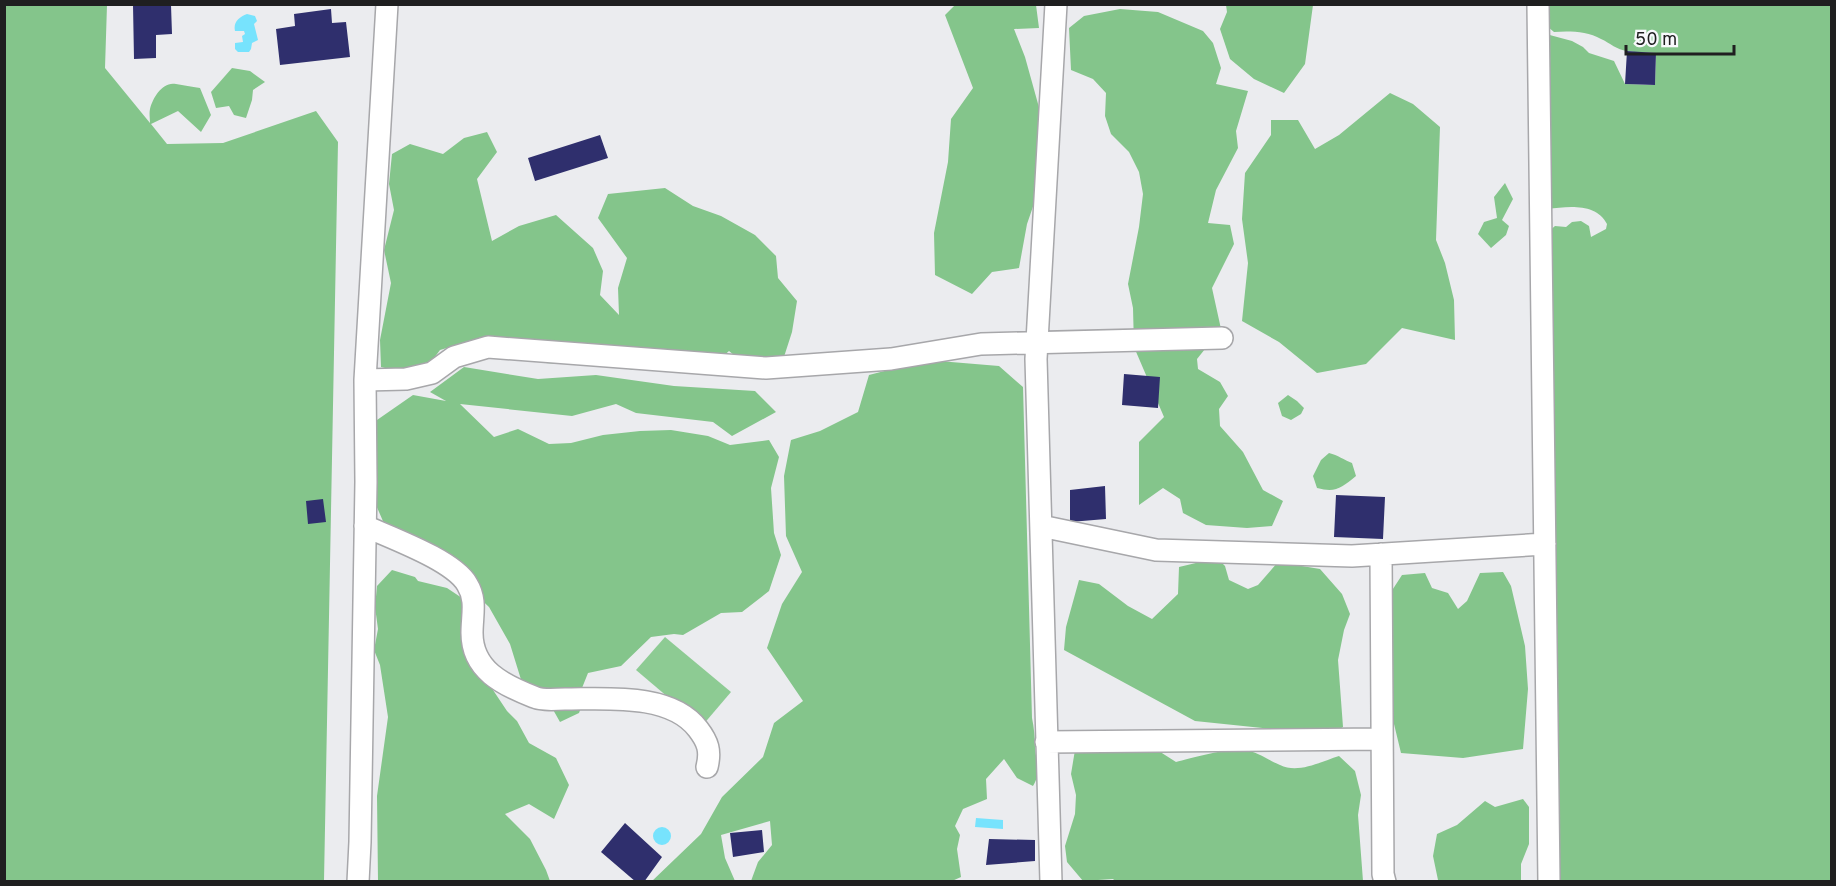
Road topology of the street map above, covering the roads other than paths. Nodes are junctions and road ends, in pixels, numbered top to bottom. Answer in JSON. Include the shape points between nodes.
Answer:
{"nodes":[{"id":1,"x":387,"y":4,"type":"edge"},
{"id":2,"x":1056,"y":4,"type":"edge"},
{"id":3,"x":1538,"y":4,"type":"edge"},
{"id":4,"x":1222,"y":338,"type":"dead end"},
{"id":5,"x":1037,"y":343,"type":"junction"},
{"id":6,"x":366,"y":380,"type":"junction"},
{"id":7,"x":365,"y":526,"type":"junction"},
{"id":8,"x":1041,"y":526,"type":"junction"},
{"id":9,"x":1545,"y":544,"type":"junction"},
{"id":10,"x":1381,"y":554,"type":"junction"},
{"id":11,"x":1382,"y":739,"type":"junction"},
{"id":12,"x":1046,"y":742,"type":"junction"},
{"id":13,"x":707,"y":767,"type":"dead end"},
{"id":14,"x":358,"y":882,"type":"edge"},
{"id":15,"x":1051,"y":882,"type":"edge"},
{"id":16,"x":1385,"y":882,"type":"edge"},
{"id":17,"x":1550,"y":882,"type":"edge"}],
"edges":[{"from":1,"to":6,"type":"street"},
{"from":2,"to":5,"type":"street"},
{"from":3,"to":9,"type":"street"},
{"from":4,"to":5,"type":"street"},
{"from":5,"to":6,"type":"street","via":[[981,344],[891,359],[766,368],[488,347],[454,357],[432,373],[406,379]]},
{"from":5,"to":8,"type":"street"},
{"from":6,"to":7,"type":"street"},
{"from":7,"to":13,"type":"street","via":[[433,557],[467,582],[475,612],[474,654],[506,686],[537,699],[627,700],[675,709],[692,720],[706,739],[710,749]]},
{"from":7,"to":14,"type":"street"},
{"from":8,"to":10,"type":"street","via":[[1156,550]]},
{"from":8,"to":12,"type":"street"},
{"from":9,"to":10,"type":"street"},
{"from":9,"to":17,"type":"street"},
{"from":10,"to":11,"type":"street"},
{"from":11,"to":12,"type":"street"},
{"from":11,"to":16,"type":"street"},
{"from":12,"to":15,"type":"street"}]}
